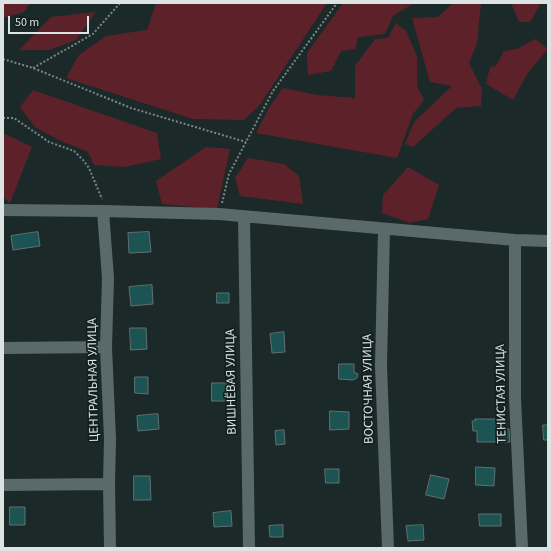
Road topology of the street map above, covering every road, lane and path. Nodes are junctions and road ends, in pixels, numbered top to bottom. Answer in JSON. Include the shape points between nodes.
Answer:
{"nodes":[{"id":1,"x":120,"y":3,"type":"edge"},
{"id":2,"x":337,"y":3,"type":"edge"},
{"id":3,"x":3,"y":59,"type":"edge"},
{"id":4,"x":33,"y":68,"type":"junction"},
{"id":5,"x":3,"y":118,"type":"edge"},
{"id":6,"x":246,"y":142,"type":"junction"},
{"id":7,"x":3,"y":210,"type":"edge"},
{"id":8,"x":103,"y":211,"type":"junction"},
{"id":9,"x":220,"y":214,"type":"junction"},
{"id":10,"x":244,"y":217,"type":"junction"},
{"id":11,"x":384,"y":229,"type":"junction"},
{"id":12,"x":515,"y":240,"type":"junction"},
{"id":13,"x":548,"y":241,"type":"edge"},
{"id":14,"x":106,"y":347,"type":"junction"},
{"id":15,"x":3,"y":348,"type":"edge"},
{"id":16,"x":109,"y":484,"type":"junction"},
{"id":17,"x":3,"y":485,"type":"edge"},
{"id":18,"x":110,"y":548,"type":"edge"},
{"id":19,"x":249,"y":548,"type":"edge"},
{"id":20,"x":388,"y":548,"type":"edge"},
{"id":21,"x":522,"y":548,"type":"edge"}],
"edges":[{"from":1,"to":4,"type":"path","via":[[93,34]]},
{"from":2,"to":6,"type":"path","via":[[273,91]]},
{"from":3,"to":4,"type":"path"},
{"from":4,"to":6,"type":"path","via":[[131,108]]},
{"from":5,"to":8,"type":"path","via":[[14,118],[49,142],[74,151],[89,168],[102,200]]},
{"from":6,"to":9,"type":"path","via":[[229,174]]},
{"from":7,"to":8,"type":"street"},
{"from":8,"to":9,"type":"street"},
{"from":8,"to":14,"type":"street","name":"ЦЕНТРАЛЬНАЯ УЛИЦА","via":[[108,278]]},
{"from":9,"to":10,"type":"street"},
{"from":10,"to":11,"type":"street"},
{"from":10,"to":19,"type":"street","name":"ВИШНЁВАЯ УЛИЦА"},
{"from":11,"to":12,"type":"street"},
{"from":11,"to":20,"type":"street","name":"ВОСТОЧНАЯ УЛИЦА","via":[[381,366]]},
{"from":12,"to":13,"type":"street"},
{"from":12,"to":21,"type":"street","name":"ТЕНИСТАЯ УЛИЦА","via":[[515,398]]},
{"from":14,"to":15,"type":"street"},
{"from":14,"to":16,"type":"street","name":"ЦЕНТРАЛЬНАЯ УЛИЦА"},
{"from":16,"to":17,"type":"street"},
{"from":16,"to":18,"type":"street","name":"ЦЕНТРАЛЬНАЯ УЛИЦА"}]}
